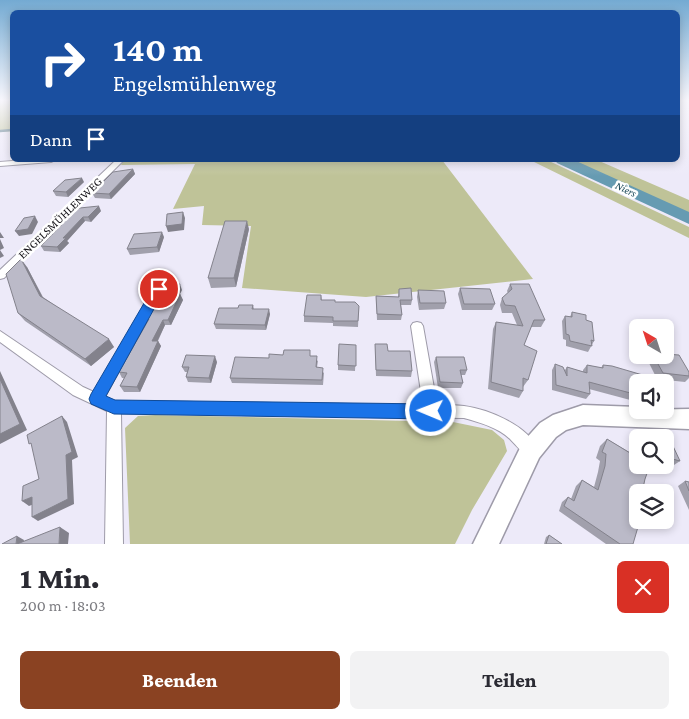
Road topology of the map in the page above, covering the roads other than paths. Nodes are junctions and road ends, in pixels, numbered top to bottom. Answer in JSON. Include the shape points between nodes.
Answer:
{"nodes":[{"id":1,"x":26,"y":162,"type":"edge"},
{"id":2,"x":118,"y":162,"type":"edge"},
{"id":3,"x":0,"y":164,"type":"edge"},
{"id":4,"x":0,"y":276,"type":"edge"},
{"id":5,"x":159,"y":289,"type":"dead end"},
{"id":6,"x":417,"y":326,"type":"dead end"},
{"id":7,"x":0,"y":336,"type":"edge"},
{"id":8,"x":96,"y":399,"type":"junction"},
{"id":9,"x":114,"y":407,"type":"junction"},
{"id":10,"x":431,"y":411,"type":"junction"},
{"id":11,"x":689,"y":420,"type":"edge"},
{"id":12,"x":531,"y":450,"type":"junction"},
{"id":13,"x":114,"y":544,"type":"edge"},
{"id":14,"x":486,"y":544,"type":"edge"}],
"edges":[{"from":1,"to":3,"type":"street"},
{"from":2,"to":4,"type":"street","name":"ENGELSMÜHLENWEG"},
{"from":5,"to":8,"type":"street"},
{"from":6,"to":10,"type":"street"},
{"from":7,"to":8,"type":"street","via":[[78,391]]},
{"from":8,"to":9,"type":"street"},
{"from":9,"to":10,"type":"street"},
{"from":9,"to":13,"type":"street"},
{"from":10,"to":12,"type":"street","via":[[464,412],[486,417],[505,425]]},
{"from":11,"to":12,"type":"street","via":[[583,415],[548,430]]},
{"from":12,"to":14,"type":"street"}]}
